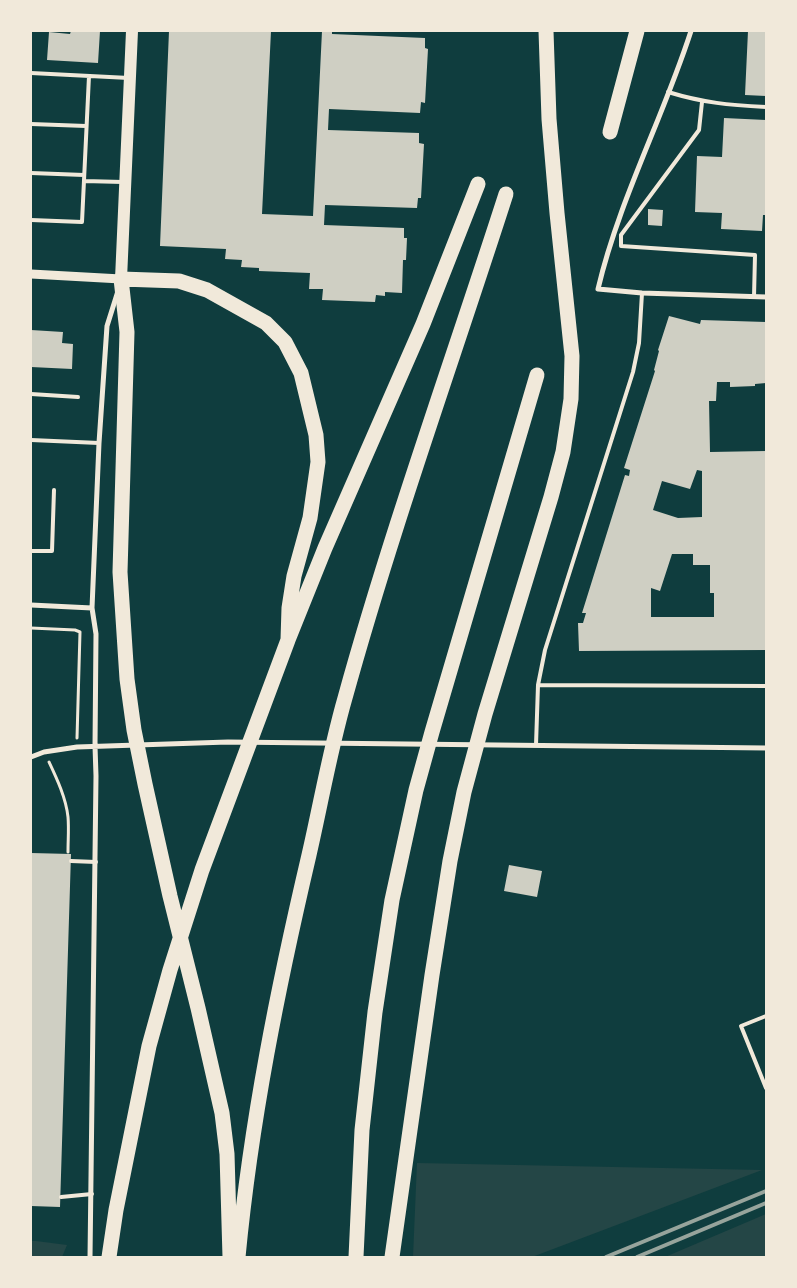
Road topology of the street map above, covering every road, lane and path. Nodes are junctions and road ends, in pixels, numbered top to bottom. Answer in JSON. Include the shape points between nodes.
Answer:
{"nodes":[{"id":1,"x":132,"y":31,"type":"edge"},
{"id":2,"x":546,"y":31,"type":"edge"},
{"id":3,"x":637,"y":31,"type":"edge"},
{"id":4,"x":691,"y":31,"type":"edge"},
{"id":5,"x":31,"y":73,"type":"edge"},
{"id":6,"x":89,"y":76,"type":"junction"},
{"id":7,"x":130,"y":78,"type":"junction"},
{"id":8,"x":668,"y":92,"type":"junction"},
{"id":9,"x":702,"y":102,"type":"junction"},
{"id":10,"x":766,"y":107,"type":"edge"},
{"id":11,"x":31,"y":124,"type":"edge"},
{"id":12,"x":86,"y":126,"type":"junction"},
{"id":13,"x":610,"y":132,"type":"dead end"},
{"id":14,"x":31,"y":173,"type":"edge"},
{"id":15,"x":84,"y":175,"type":"junction"},
{"id":16,"x":84,"y":181,"type":"junction"},
{"id":17,"x":126,"y":182,"type":"junction"},
{"id":18,"x":478,"y":184,"type":"dead end"},
{"id":19,"x":506,"y":194,"type":"dead end"},
{"id":20,"x":31,"y":220,"type":"edge"},
{"id":21,"x":31,"y":274,"type":"edge"},
{"id":22,"x":122,"y":278,"type":"junction"},
{"id":23,"x":642,"y":293,"type":"junction"},
{"id":24,"x":754,"y":297,"type":"junction"},
{"id":25,"x":766,"y":297,"type":"edge"},
{"id":26,"x":537,"y":375,"type":"dead end"},
{"id":27,"x":31,"y":394,"type":"edge"},
{"id":28,"x":78,"y":397,"type":"dead end"},
{"id":29,"x":31,"y":440,"type":"edge"},
{"id":30,"x":99,"y":443,"type":"junction"},
{"id":31,"x":54,"y":490,"type":"dead end"},
{"id":32,"x":31,"y":551,"type":"edge"},
{"id":33,"x":31,"y":605,"type":"edge"},
{"id":34,"x":92,"y":608,"type":"junction"},
{"id":35,"x":31,"y":628,"type":"edge"},
{"id":36,"x":288,"y":640,"type":"junction"},
{"id":37,"x":538,"y":685,"type":"junction"},
{"id":38,"x":766,"y":686,"type":"edge"},
{"id":39,"x":536,"y":745,"type":"junction"},
{"id":40,"x":95,"y":746,"type":"junction"},
{"id":41,"x":77,"y":747,"type":"junction"},
{"id":42,"x":766,"y":748,"type":"edge"},
{"id":43,"x":44,"y":752,"type":"junction"},
{"id":44,"x":31,"y":757,"type":"edge"},
{"id":45,"x":68,"y":854,"type":"dead end"},
{"id":46,"x":71,"y":861,"type":"dead end"},
{"id":47,"x":96,"y":862,"type":"junction"},
{"id":48,"x":766,"y":1016,"type":"edge"},
{"id":49,"x":764,"y":1076,"type":"edge"},
{"id":50,"x":766,"y":1088,"type":"edge"},
{"id":51,"x":92,"y":1194,"type":"junction"},
{"id":52,"x":61,"y":1198,"type":"dead end"},
{"id":53,"x":90,"y":1257,"type":"edge"},
{"id":54,"x":110,"y":1257,"type":"edge"},
{"id":55,"x":230,"y":1257,"type":"edge"},
{"id":56,"x":238,"y":1257,"type":"edge"},
{"id":57,"x":356,"y":1257,"type":"edge"},
{"id":58,"x":392,"y":1257,"type":"edge"}],
"edges":[{"from":1,"to":7,"type":"main road"},
{"from":2,"to":58,"type":"highway","via":[[549,119],[572,356],[571,399],[552,497],[464,792],[432,975]]},
{"from":3,"to":13,"type":"highway"},
{"from":4,"to":8,"type":"street"},
{"from":5,"to":6,"type":"lane"},
{"from":6,"to":7,"type":"lane"},
{"from":6,"to":12,"type":"lane"},
{"from":7,"to":17,"type":"main road"},
{"from":8,"to":9,"type":"lane"},
{"from":8,"to":23,"type":"street","via":[[632,182],[598,289]]},
{"from":9,"to":10,"type":"lane"},
{"from":9,"to":24,"type":"lane","via":[[699,130],[622,235],[621,246],[756,255]]},
{"from":11,"to":12,"type":"lane"},
{"from":12,"to":15,"type":"lane"},
{"from":14,"to":15,"type":"lane"},
{"from":15,"to":16,"type":"lane"},
{"from":16,"to":17,"type":"lane"},
{"from":16,"to":20,"type":"lane","via":[[82,222]]},
{"from":17,"to":22,"type":"main road"},
{"from":18,"to":36,"type":"highway","via":[[423,324]]},
{"from":19,"to":56,"type":"highway","via":[[395,528],[343,703],[273,1022],[256,1119]]},
{"from":21,"to":22,"type":"street"},
{"from":22,"to":30,"type":"street","via":[[107,326]]},
{"from":22,"to":36,"type":"highway","via":[[178,281],[207,290],[266,323],[285,342],[301,373],[316,435],[318,462],[310,518],[294,576]]},
{"from":22,"to":55,"type":"highway","via":[[127,332],[120,572],[127,680],[145,784],[222,1113],[227,1154]]},
{"from":23,"to":24,"type":"street"},
{"from":23,"to":37,"type":"lane","via":[[640,334],[633,372],[545,650]]},
{"from":24,"to":25,"type":"street"},
{"from":26,"to":57,"type":"highway","via":[[416,790],[392,900],[374,1012],[362,1130]]},
{"from":27,"to":28,"type":"lane"},
{"from":29,"to":30,"type":"lane"},
{"from":30,"to":34,"type":"street"},
{"from":31,"to":32,"type":"lane","via":[[52,551]]},
{"from":33,"to":34,"type":"street"},
{"from":34,"to":40,"type":"street","via":[[96,634]]},
{"from":35,"to":41,"type":"path","via":[[80,632]]},
{"from":36,"to":54,"type":"highway","via":[[202,870],[170,970],[149,1046],[116,1210]]},
{"from":37,"to":38,"type":"lane"},
{"from":37,"to":39,"type":"lane"},
{"from":39,"to":40,"type":"street","via":[[228,742]]},
{"from":39,"to":42,"type":"street"},
{"from":40,"to":41,"type":"street"},
{"from":40,"to":47,"type":"street"},
{"from":41,"to":43,"type":"street"},
{"from":43,"to":44,"type":"street"},
{"from":43,"to":45,"type":"path","via":[[66,806]]},
{"from":46,"to":47,"type":"lane"},
{"from":47,"to":51,"type":"street"},
{"from":48,"to":49,"type":"lane","via":[[741,1026]]},
{"from":49,"to":50,"type":"lane"},
{"from":51,"to":52,"type":"lane"},
{"from":51,"to":53,"type":"street"}]}
